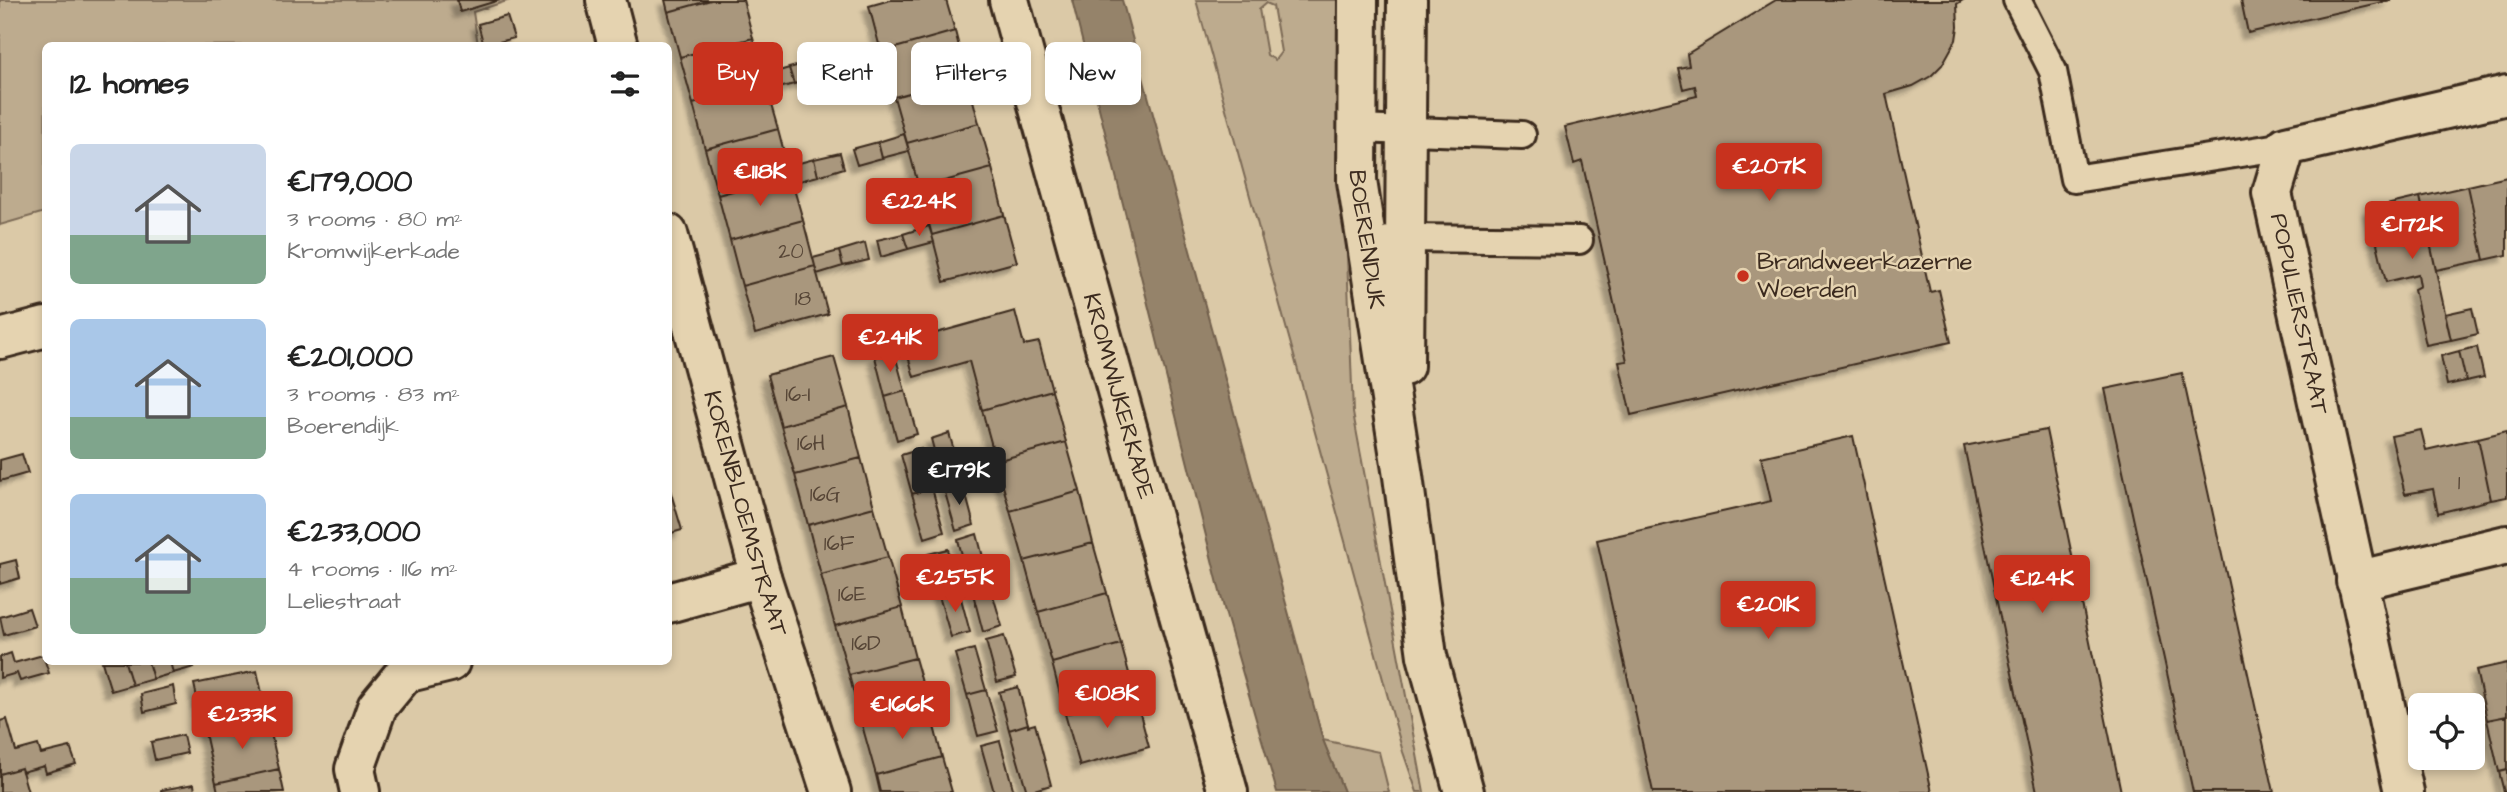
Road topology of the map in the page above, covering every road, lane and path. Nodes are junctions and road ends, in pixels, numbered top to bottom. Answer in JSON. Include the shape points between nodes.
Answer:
{"nodes":[{"id":1,"x":606,"y":0,"type":"edge"},
{"id":2,"x":1009,"y":0,"type":"edge"},
{"id":3,"x":1359,"y":0,"type":"edge"},
{"id":4,"x":1407,"y":0,"type":"edge"},
{"id":5,"x":2017,"y":0,"type":"edge"},
{"id":6,"x":617,"y":42,"type":"edge"},
{"id":7,"x":2507,"y":95,"type":"edge"},
{"id":8,"x":1356,"y":128,"type":"junction"},
{"id":9,"x":1407,"y":131,"type":"junction"},
{"id":10,"x":1522,"y":135,"type":"dead end"},
{"id":11,"x":2286,"y":146,"type":"junction"},
{"id":12,"x":1406,"y":238,"type":"junction"},
{"id":13,"x":1579,"y":240,"type":"dead end"},
{"id":14,"x":1366,"y":243,"type":"junction"},
{"id":15,"x":672,"y":249,"type":"edge"},
{"id":16,"x":42,"y":328,"type":"edge"},
{"id":17,"x":0,"y":339,"type":"edge"},
{"id":18,"x":1403,"y":477,"type":"junction"},
{"id":19,"x":2507,"y":545,"type":"edge"},
{"id":20,"x":761,"y":577,"type":"junction"},
{"id":21,"x":2356,"y":581,"type":"junction"},
{"id":22,"x":672,"y":602,"type":"edge"},
{"id":23,"x":438,"y":665,"type":"edge"},
{"id":24,"x":360,"y":792,"type":"edge"},
{"id":25,"x":831,"y":792,"type":"edge"},
{"id":26,"x":1228,"y":792,"type":"edge"},
{"id":27,"x":1464,"y":792,"type":"edge"},
{"id":28,"x":2404,"y":792,"type":"edge"}],
"edges":[{"from":1,"to":6,"type":"street"},
{"from":2,"to":26,"type":"street","name":"KROMWIJKERKADE"},
{"from":3,"to":8,"type":"street","name":"BOERENDIJK"},
{"from":4,"to":9,"type":"street","name":"BOERENDIJK"},
{"from":5,"to":11,"type":"lane","via":[[2053,71],[2074,179]]},
{"from":7,"to":11,"type":"street"},
{"from":8,"to":9,"type":"lane"},
{"from":8,"to":14,"type":"street","name":"BOERENDIJK","via":[[1357,181]]},
{"from":9,"to":10,"type":"lane"},
{"from":9,"to":12,"type":"street","name":"BOERENDIJK"},
{"from":11,"to":21,"type":"street","name":"POPULIERSTRAAT","via":[[2272,193]]},
{"from":12,"to":13,"type":"lane"},
{"from":12,"to":14,"type":"lane"},
{"from":12,"to":18,"type":"street","name":"BOERENDIJK"},
{"from":14,"to":18,"type":"street","name":"BOERENDIJK"},
{"from":15,"to":20,"type":"street","name":"KORENBLOEMSTRAAT"},
{"from":16,"to":17,"type":"street"},
{"from":18,"to":27,"type":"street","name":"BOERENDIJK","via":[[1427,656]]},
{"from":19,"to":21,"type":"street"},
{"from":20,"to":22,"type":"street"},
{"from":20,"to":25,"type":"street","name":"KORENBLOEMSTRAAT"},
{"from":21,"to":28,"type":"street","name":"POPULIERSTRAAT"},
{"from":23,"to":24,"type":"street","via":[[405,673],[377,707],[355,769]]}]}
